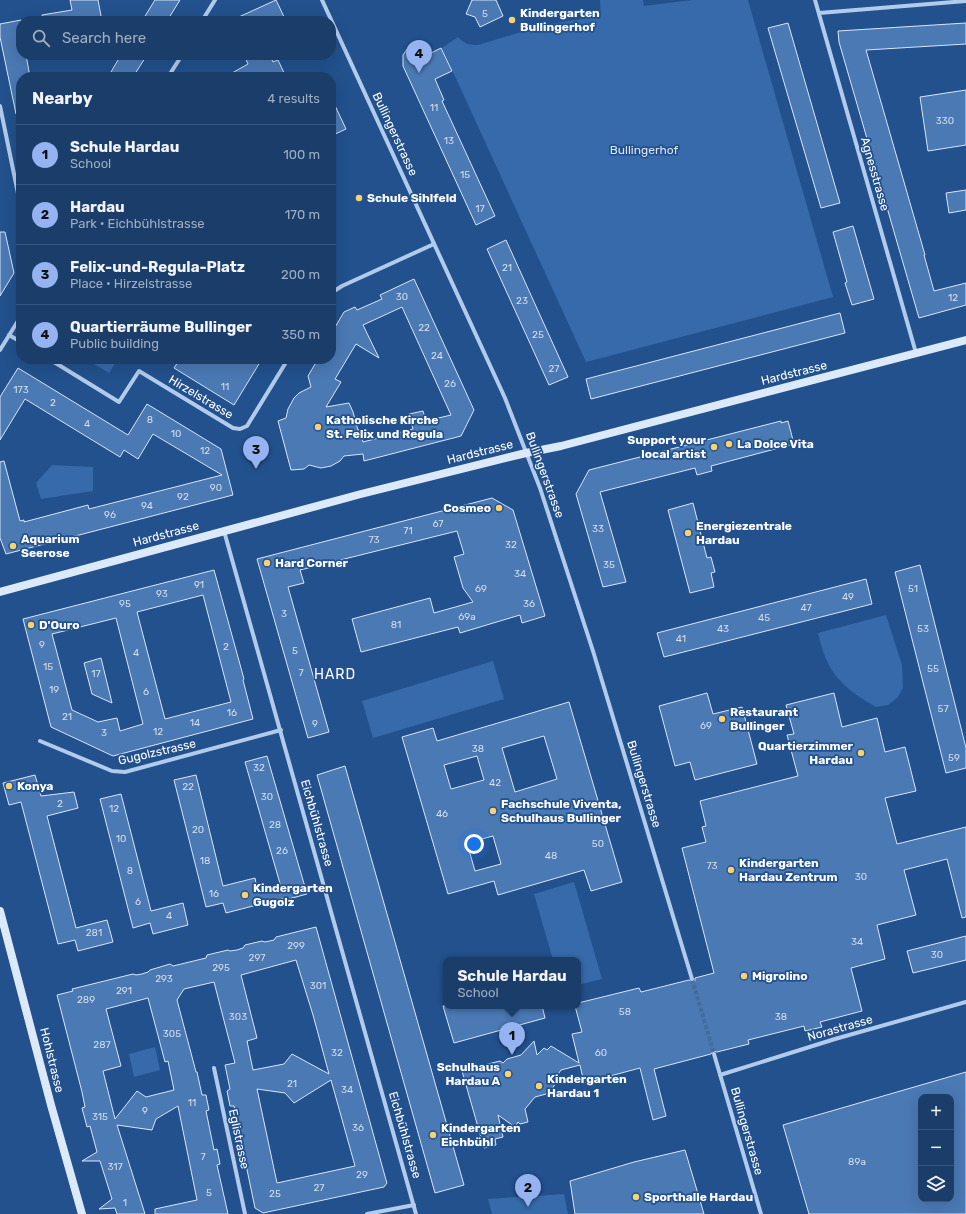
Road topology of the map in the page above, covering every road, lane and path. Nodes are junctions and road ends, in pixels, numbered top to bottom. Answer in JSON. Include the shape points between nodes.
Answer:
{"nodes":[{"id":1,"x":215,"y":0,"type":"edge"},
{"id":2,"x":322,"y":0,"type":"edge"},
{"id":3,"x":815,"y":0,"type":"edge"},
{"id":4,"x":966,"y":1,"type":"edge"},
{"id":5,"x":819,"y":13,"type":"junction"},
{"id":6,"x":205,"y":16,"type":"edge"},
{"id":7,"x":329,"y":16,"type":"edge"},
{"id":8,"x":336,"y":30,"type":"edge"},
{"id":9,"x":179,"y":60,"type":"edge"},
{"id":10,"x":171,"y":72,"type":"edge"},
{"id":11,"x":0,"y":106,"type":"edge"},
{"id":12,"x":16,"y":184,"type":"edge"},
{"id":13,"x":434,"y":244,"type":"junction"},
{"id":14,"x":336,"y":290,"type":"edge"},
{"id":15,"x":16,"y":325,"type":"edge"},
{"id":16,"x":10,"y":335,"type":"junction"},
{"id":17,"x":16,"y":339,"type":"edge"},
{"id":18,"x":966,"y":340,"type":"edge"},
{"id":19,"x":0,"y":350,"type":"edge"},
{"id":20,"x":916,"y":354,"type":"junction"},
{"id":21,"x":57,"y":364,"type":"edge"},
{"id":22,"x":285,"y":364,"type":"edge"},
{"id":23,"x":526,"y":453,"type":"junction"},
{"id":24,"x":224,"y":531,"type":"junction"},
{"id":25,"x":0,"y":592,"type":"edge"},
{"id":26,"x":281,"y":730,"type":"junction"},
{"id":27,"x":40,"y":740,"type":"dead end"},
{"id":28,"x":0,"y":911,"type":"edge"},
{"id":29,"x":692,"y":979,"type":"tunnel mouth"},
{"id":30,"x":966,"y":1002,"type":"edge"},
{"id":31,"x":714,"y":1054,"type":"tunnel mouth"},
{"id":32,"x":214,"y":1068,"type":"dead end"},
{"id":33,"x":720,"y":1074,"type":"junction"},
{"id":34,"x":414,"y":1205,"type":"junction"},
{"id":35,"x":82,"y":1214,"type":"edge"},
{"id":36,"x":245,"y":1214,"type":"edge"},
{"id":37,"x":367,"y":1214,"type":"edge"},
{"id":38,"x":416,"y":1214,"type":"edge"},
{"id":39,"x":761,"y":1214,"type":"edge"}],
"edges":[{"from":1,"to":6,"type":"street"},
{"from":2,"to":7,"type":"street","name":"Bullingerstrasse"},
{"from":3,"to":5,"type":"street","name":"Agnesstrasse"},
{"from":4,"to":5,"type":"street"},
{"from":5,"to":20,"type":"street","name":"Agnesstrasse"},
{"from":8,"to":13,"type":"street","name":"Bullingerstrasse"},
{"from":9,"to":10,"type":"street"},
{"from":11,"to":12,"type":"street"},
{"from":13,"to":14,"type":"street"},
{"from":13,"to":23,"type":"street","name":"Bullingerstrasse","via":[[504,398]]},
{"from":15,"to":16,"type":"street"},
{"from":16,"to":17,"type":"street"},
{"from":16,"to":19,"type":"street"},
{"from":18,"to":20,"type":"main road","name":"Hardstrasse"},
{"from":20,"to":23,"type":"main road","name":"Hardstrasse"},
{"from":21,"to":22,"type":"street","name":"Hirzelstrasse","via":[[119,402],[139,371],[236,429],[247,426]]},
{"from":23,"to":24,"type":"main road","name":"Hardstrasse"},
{"from":23,"to":29,"type":"street","name":"Bullingerstrasse","via":[[593,651]]},
{"from":24,"to":25,"type":"main road","name":"Hardstrasse"},
{"from":24,"to":26,"type":"street","name":"Eichbühlstrasse"},
{"from":26,"to":27,"type":"street","name":"Gugolzstrasse","via":[[125,772],[112,771]]},
{"from":26,"to":34,"type":"street","name":"Eichbühlstrasse"},
{"from":28,"to":35,"type":"main road","name":"Hohlstrasse"},
{"from":30,"to":33,"type":"street","name":"Norastrasse"},
{"from":31,"to":33,"type":"street","name":"Bullingerstrasse"},
{"from":32,"to":36,"type":"street","name":"Eglistrasse"},
{"from":33,"to":39,"type":"street","name":"Bullingerstrasse"},
{"from":34,"to":37,"type":"street"},
{"from":34,"to":38,"type":"street","name":"Eichbühlstrasse"}]}
